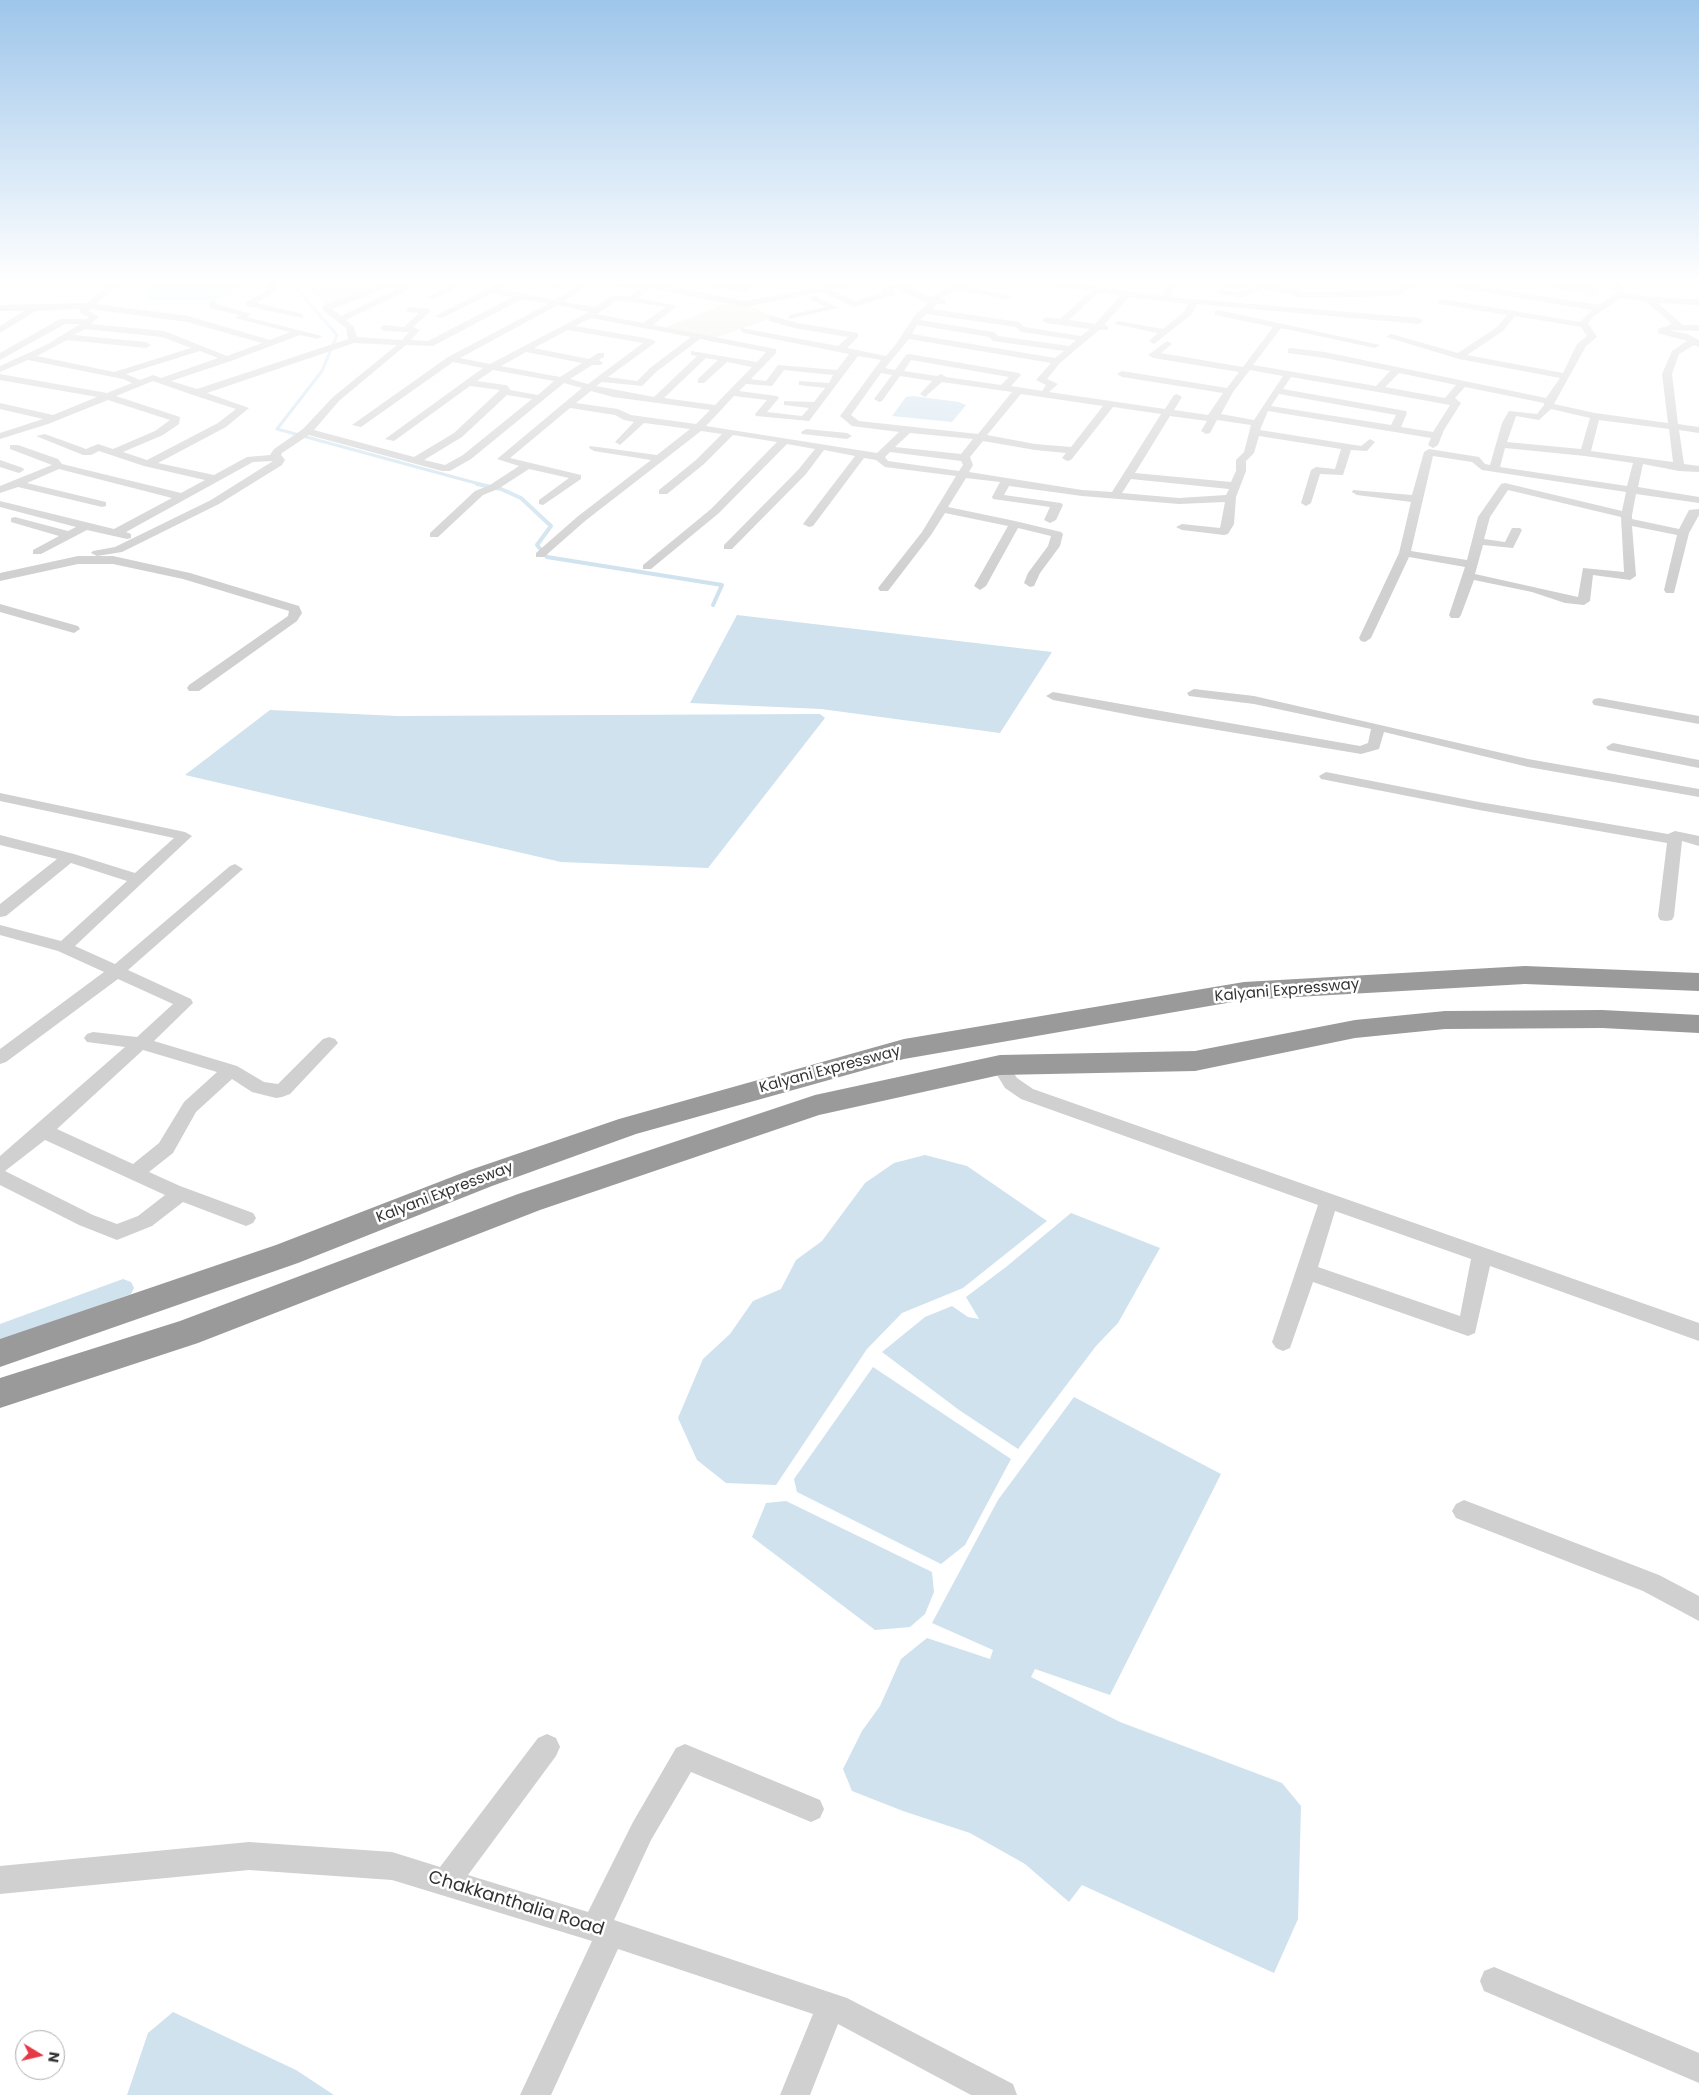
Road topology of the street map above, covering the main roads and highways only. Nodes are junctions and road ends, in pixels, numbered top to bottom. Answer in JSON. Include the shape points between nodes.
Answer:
{"nodes":[{"id":1,"x":1699,"y":982,"type":"edge"},
{"id":2,"x":1699,"y":1024,"type":"edge"},
{"id":3,"x":0,"y":1353,"type":"edge"},
{"id":4,"x":0,"y":1393,"type":"edge"}],
"edges":[{"from":1,"to":3,"type":"highway","name":"Kalyani Expressway","via":[[1525,975],[1244,991],[904,1049],[629,1126],[481,1178],[271,1260]]},
{"from":2,"to":4,"type":"highway","via":[[1602,1019],[1445,1020],[1355,1029],[1195,1060],[1000,1065],[816,1105],[529,1202],[186,1333]]}]}
